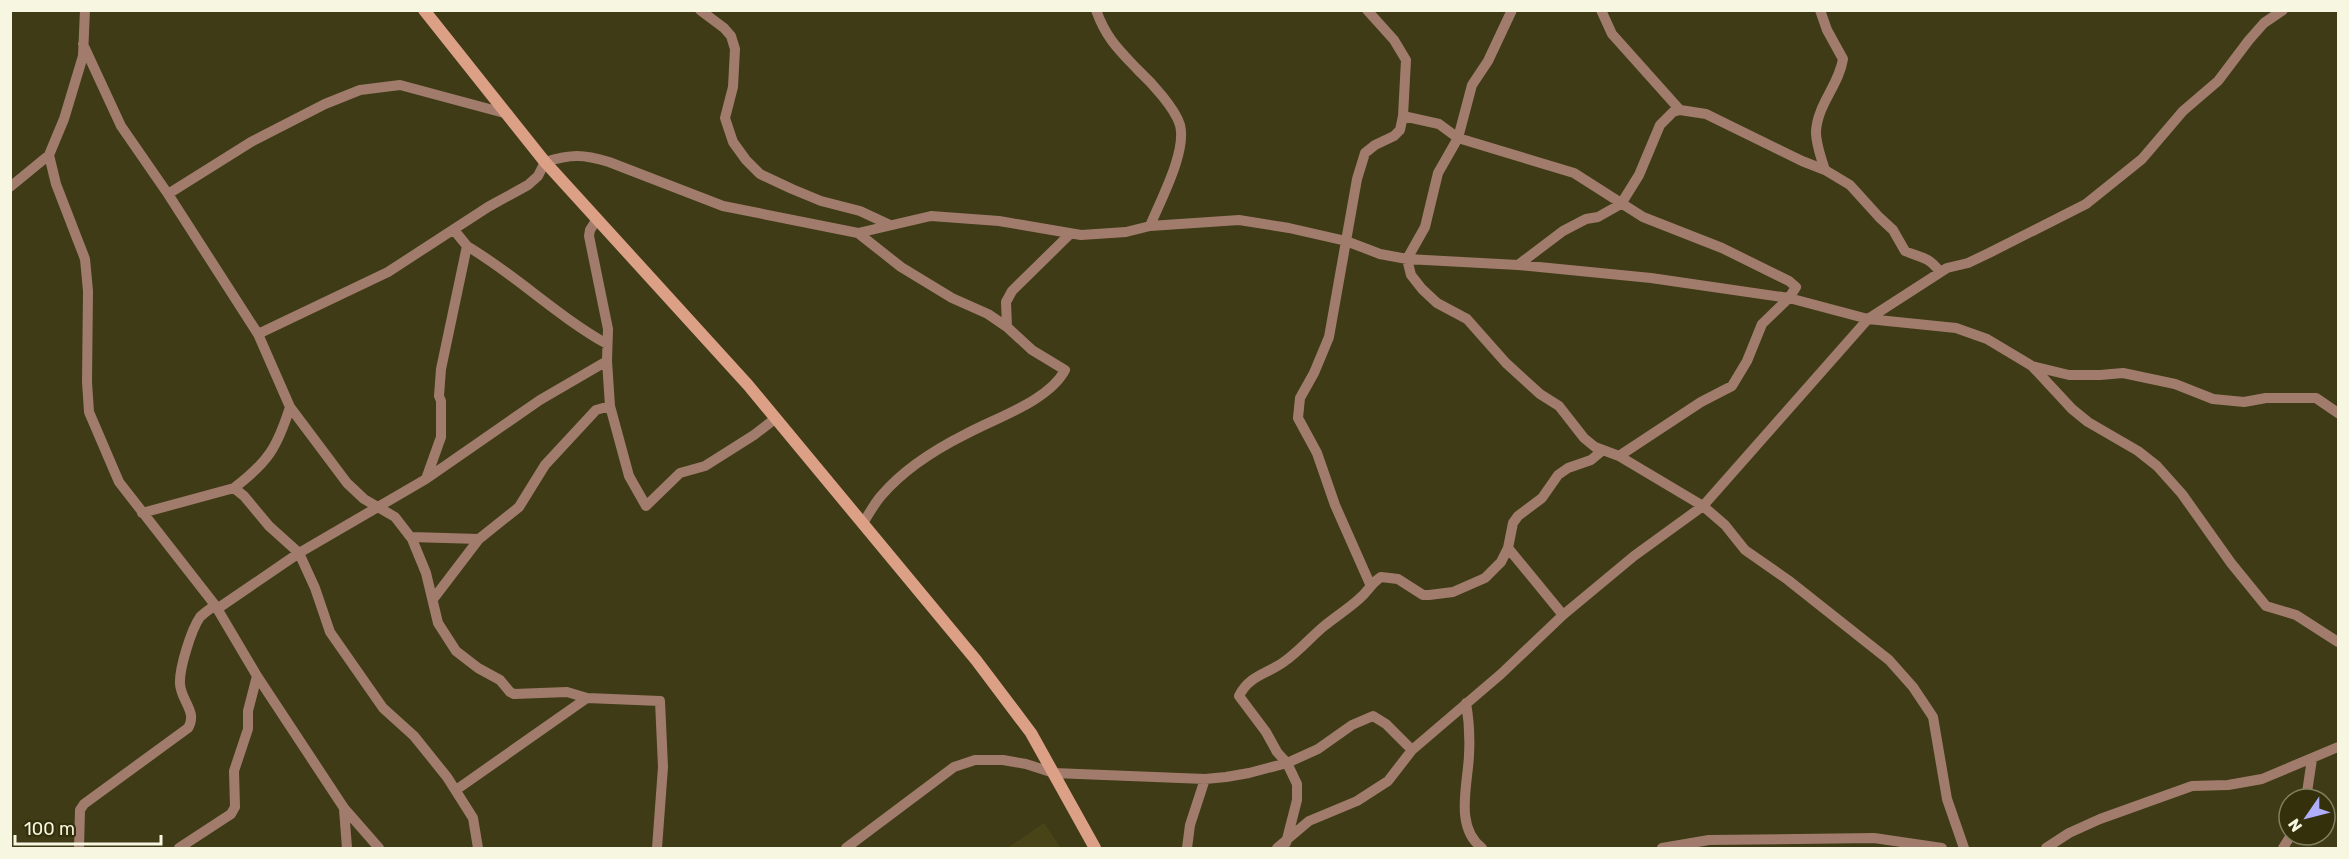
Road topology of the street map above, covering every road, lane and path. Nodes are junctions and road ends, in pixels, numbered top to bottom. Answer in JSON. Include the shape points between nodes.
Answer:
{"nodes":[{"id":1,"x":85,"y":10,"type":"edge"},
{"id":2,"x":424,"y":10,"type":"edge"},
{"id":3,"x":700,"y":10,"type":"edge"},
{"id":4,"x":1096,"y":10,"type":"edge"},
{"id":5,"x":1367,"y":10,"type":"edge"},
{"id":6,"x":1512,"y":10,"type":"edge"},
{"id":7,"x":1601,"y":10,"type":"edge"},
{"id":8,"x":1820,"y":10,"type":"edge"},
{"id":9,"x":2283,"y":10,"type":"edge"},
{"id":10,"x":83,"y":44,"type":"junction"},
{"id":11,"x":1680,"y":110,"type":"junction"},
{"id":12,"x":508,"y":114,"type":"junction"},
{"id":13,"x":1403,"y":116,"type":"junction"},
{"id":14,"x":1458,"y":138,"type":"junction"},
{"id":15,"x":49,"y":155,"type":"junction"},
{"id":16,"x":545,"y":162,"type":"junction"},
{"id":17,"x":1825,"y":170,"type":"junction"},
{"id":18,"x":10,"y":187,"type":"edge"},
{"id":19,"x":168,"y":194,"type":"junction"},
{"id":20,"x":1621,"y":204,"type":"junction"},
{"id":21,"x":597,"y":219,"type":"junction"},
{"id":22,"x":890,"y":225,"type":"junction"},
{"id":23,"x":1150,"y":226,"type":"junction"},
{"id":24,"x":454,"y":230,"type":"junction"},
{"id":25,"x":858,"y":233,"type":"junction"},
{"id":26,"x":1070,"y":234,"type":"junction"},
{"id":27,"x":1346,"y":241,"type":"junction"},
{"id":28,"x":467,"y":246,"type":"junction"},
{"id":29,"x":1407,"y":259,"type":"junction"},
{"id":30,"x":1518,"y":265,"type":"junction"},
{"id":31,"x":1940,"y":272,"type":"junction"},
{"id":32,"x":1789,"y":298,"type":"junction"},
{"id":33,"x":1868,"y":320,"type":"junction"},
{"id":34,"x":1007,"y":327,"type":"junction"},
{"id":35,"x":258,"y":334,"type":"junction"},
{"id":36,"x":607,"y":344,"type":"junction"},
{"id":37,"x":606,"y":361,"type":"junction"},
{"id":38,"x":2032,"y":366,"type":"junction"},
{"id":39,"x":610,"y":406,"type":"junction"},
{"id":40,"x":290,"y":407,"type":"junction"},
{"id":41,"x":2338,"y":413,"type":"edge"},
{"id":42,"x":776,"y":418,"type":"junction"},
{"id":43,"x":1603,"y":450,"type":"junction"},
{"id":44,"x":1619,"y":456,"type":"junction"},
{"id":45,"x":426,"y":479,"type":"junction"},
{"id":46,"x":234,"y":488,"type":"junction"},
{"id":47,"x":1703,"y":506,"type":"junction"},
{"id":48,"x":378,"y":507,"type":"junction"},
{"id":49,"x":142,"y":513,"type":"junction"},
{"id":50,"x":863,"y":523,"type":"junction"},
{"id":51,"x":411,"y":537,"type":"junction"},
{"id":52,"x":479,"y":539,"type":"junction"},
{"id":53,"x":1509,"y":548,"type":"junction"},
{"id":54,"x":299,"y":553,"type":"junction"},
{"id":55,"x":1370,"y":584,"type":"junction"},
{"id":56,"x":434,"y":598,"type":"junction"},
{"id":57,"x":216,"y":607,"type":"junction"},
{"id":58,"x":1563,"y":615,"type":"junction"},
{"id":59,"x":2338,"y":642,"type":"edge"},
{"id":60,"x":257,"y":676,"type":"junction"},
{"id":61,"x":587,"y":698,"type":"junction"},
{"id":62,"x":1466,"y":703,"type":"junction"},
{"id":63,"x":2338,"y":747,"type":"edge"},
{"id":64,"x":1412,"y":750,"type":"junction"},
{"id":65,"x":2312,"y":759,"type":"junction"},
{"id":66,"x":1287,"y":763,"type":"junction"},
{"id":67,"x":1054,"y":773,"type":"junction"},
{"id":68,"x":1204,"y":779,"type":"junction"},
{"id":69,"x":2308,"y":787,"type":"edge"},
{"id":70,"x":456,"y":790,"type":"junction"},
{"id":71,"x":344,"y":808,"type":"junction"},
{"id":72,"x":1284,"y":847,"type":"edge"},
{"id":73,"x":80,"y":849,"type":"edge"},
{"id":74,"x":180,"y":849,"type":"edge"},
{"id":75,"x":346,"y":849,"type":"edge"},
{"id":76,"x":379,"y":849,"type":"edge"},
{"id":77,"x":478,"y":849,"type":"edge"},
{"id":78,"x":657,"y":849,"type":"edge"},
{"id":79,"x":846,"y":849,"type":"edge"},
{"id":80,"x":1095,"y":849,"type":"edge"},
{"id":81,"x":1187,"y":849,"type":"edge"},
{"id":82,"x":1482,"y":849,"type":"edge"},
{"id":83,"x":1662,"y":849,"type":"edge"},
{"id":84,"x":1942,"y":849,"type":"edge"},
{"id":85,"x":1964,"y":849,"type":"edge"},
{"id":86,"x":2046,"y":849,"type":"edge"}],
"edges":[{"from":1,"to":10,"type":"street"},
{"from":2,"to":12,"type":"street"},
{"from":3,"to":22,"type":"street","via":[[724,28],[735,49],[733,87],[725,118],[746,160],[760,174],[781,184]]},
{"from":4,"to":23,"type":"street","via":[[1103,31],[1145,76],[1180,126],[1174,170]]},
{"from":5,"to":13,"type":"street","via":[[1406,60]]},
{"from":6,"to":14,"type":"street","via":[[1472,85]]},
{"from":7,"to":11,"type":"street","via":[[1612,34]]},
{"from":8,"to":17,"type":"street","via":[[1843,59],[1816,132]]},
{"from":9,"to":31,"type":"street","via":[[2264,23],[2218,81],[2183,111],[2142,159],[2118,180],[2062,218],[1968,263]]},
{"from":10,"to":15,"type":"street","via":[[64,119]]},
{"from":10,"to":19,"type":"street","via":[[121,126]]},
{"from":11,"to":17,"type":"street","via":[[1706,114]]},
{"from":11,"to":20,"type":"street","via":[[1660,125],[1639,175]]},
{"from":12,"to":16,"type":"street"},
{"from":12,"to":19,"type":"street","via":[[400,85],[360,90],[251,142]]},
{"from":13,"to":14,"type":"street","via":[[1439,124]]},
{"from":13,"to":27,"type":"street","via":[[1400,130],[1394,136],[1365,153]]},
{"from":14,"to":20,"type":"street","via":[[1574,173]]},
{"from":14,"to":29,"type":"street","via":[[1438,173],[1425,227]]},
{"from":15,"to":18,"type":"street"},
{"from":15,"to":49,"type":"street","via":[[85,258],[89,412],[119,482]]},
{"from":16,"to":21,"type":"street"},
{"from":16,"to":24,"type":"street","via":[[528,185]]},
{"from":16,"to":25,"type":"street","via":[[568,155],[591,157],[723,206]]},
{"from":17,"to":31,"type":"street","via":[[1858,192],[1897,234],[1901,248],[1932,261]]},
{"from":19,"to":35,"type":"street"},
{"from":20,"to":30,"type":"street","via":[[1563,231]]},
{"from":20,"to":32,"type":"street","via":[[1790,281],[1796,287]]},
{"from":21,"to":36,"type":"street","via":[[589,236],[608,329]]},
{"from":21,"to":42,"type":"street"},
{"from":22,"to":25,"type":"street"},
{"from":22,"to":26,"type":"street","via":[[953,216]]},
{"from":23,"to":26,"type":"street","via":[[1107,234]]},
{"from":23,"to":27,"type":"street","via":[[1239,220]]},
{"from":24,"to":28,"type":"street"},
{"from":24,"to":35,"type":"street","via":[[388,272]]},
{"from":25,"to":34,"type":"street","via":[[902,267]]},
{"from":26,"to":34,"type":"street","via":[[1012,291],[1006,302]]},
{"from":27,"to":29,"type":"street"},
{"from":27,"to":55,"type":"street","via":[[1329,337],[1300,398],[1298,418],[1317,453]]},
{"from":28,"to":36,"type":"street"},
{"from":28,"to":45,"type":"street","via":[[441,369],[441,437]]},
{"from":29,"to":30,"type":"street"},
{"from":29,"to":43,"type":"street","via":[[1411,275],[1422,289],[1437,303],[1467,319],[1506,363],[1559,406],[1584,438]]},
{"from":30,"to":32,"type":"street","via":[[1651,278]]},
{"from":31,"to":33,"type":"street"},
{"from":32,"to":33,"type":"street"},
{"from":32,"to":44,"type":"street","via":[[1762,324],[1732,386]]},
{"from":33,"to":38,"type":"street","via":[[1956,328],[1987,339]]},
{"from":33,"to":47,"type":"street"},
{"from":34,"to":50,"type":"street","via":[[1032,350],[1062,367],[1063,374],[1018,410],[966,433],[911,468],[882,495]]},
{"from":35,"to":40,"type":"street"},
{"from":36,"to":37,"type":"street"},
{"from":37,"to":39,"type":"street"},
{"from":37,"to":45,"type":"street","via":[[540,400]]},
{"from":38,"to":41,"type":"street","via":[[2069,375],[2123,373],[2175,384],[2213,399],[2244,402],[2316,398]]},
{"from":38,"to":59,"type":"street","via":[[2072,409],[2138,451],[2169,478],[2266,606],[2296,615]]},
{"from":39,"to":42,"type":"street","via":[[629,476],[646,506],[680,473],[705,466]]},
{"from":39,"to":52,"type":"street","via":[[590,416],[545,465],[519,507]]},
{"from":40,"to":46,"type":"street","via":[[271,453],[259,470]]},
{"from":40,"to":48,"type":"street","via":[[347,483]]},
{"from":42,"to":50,"type":"street"},
{"from":43,"to":44,"type":"street"},
{"from":43,"to":53,"type":"street","via":[[1558,475],[1542,498],[1518,516]]},
{"from":44,"to":47,"type":"street"},
{"from":45,"to":48,"type":"street"},
{"from":46,"to":49,"type":"street"},
{"from":46,"to":54,"type":"street"},
{"from":47,"to":58,"type":"street"},
{"from":47,"to":85,"type":"street","via":[[1745,550],[1889,660],[1913,687],[1933,717],[1947,799]]},
{"from":48,"to":51,"type":"street","via":[[395,517]]},
{"from":48,"to":54,"type":"street"},
{"from":49,"to":57,"type":"street"},
{"from":50,"to":67,"type":"street","via":[[990,678],[1031,733]]},
{"from":51,"to":52,"type":"street"},
{"from":51,"to":56,"type":"street"},
{"from":52,"to":56,"type":"street"},
{"from":53,"to":55,"type":"street","via":[[1490,574],[1453,592],[1423,595],[1391,577],[1381,577]]},
{"from":53,"to":58,"type":"street"},
{"from":54,"to":57,"type":"street"},
{"from":54,"to":70,"type":"street","via":[[330,632],[383,708],[414,736]]},
{"from":55,"to":66,"type":"street","via":[[1360,598],[1284,662],[1243,687],[1239,696]]},
{"from":56,"to":61,"type":"street","via":[[438,623],[456,651],[500,680],[510,692],[567,693]]},
{"from":57,"to":60,"type":"street"},
{"from":57,"to":73,"type":"street","via":[[199,620],[180,681],[192,721],[188,728],[84,804],[80,810]]},
{"from":58,"to":62,"type":"street"},
{"from":60,"to":71,"type":"street"},
{"from":60,"to":74,"type":"street","via":[[248,711],[248,729],[234,771],[235,807],[231,814]]},
{"from":61,"to":70,"type":"street"},
{"from":61,"to":78,"type":"street","via":[[660,701],[663,767]]},
{"from":62,"to":64,"type":"street"},
{"from":62,"to":82,"type":"street","via":[[1470,729],[1464,807],[1468,828]]},
{"from":63,"to":65,"type":"street"},
{"from":64,"to":66,"type":"street","via":[[1373,716]]},
{"from":64,"to":72,"type":"street","via":[[1388,781],[1357,801],[1309,821]]},
{"from":65,"to":69,"type":"street"},
{"from":65,"to":86,"type":"street","via":[[2262,779],[2192,786],[2100,819]]},
{"from":66,"to":68,"type":"street","via":[[1249,774]]},
{"from":66,"to":72,"type":"street","via":[[1297,784],[1297,800]]},
{"from":67,"to":68,"type":"street"},
{"from":67,"to":79,"type":"street","via":[[1003,760],[975,760],[954,767]]},
{"from":67,"to":80,"type":"street"},
{"from":68,"to":81,"type":"street"},
{"from":70,"to":77,"type":"street","via":[[473,818]]},
{"from":71,"to":75,"type":"street"},
{"from":71,"to":76,"type":"street"},
{"from":83,"to":84,"type":"street","via":[[1709,840],[1874,838]]}]}
